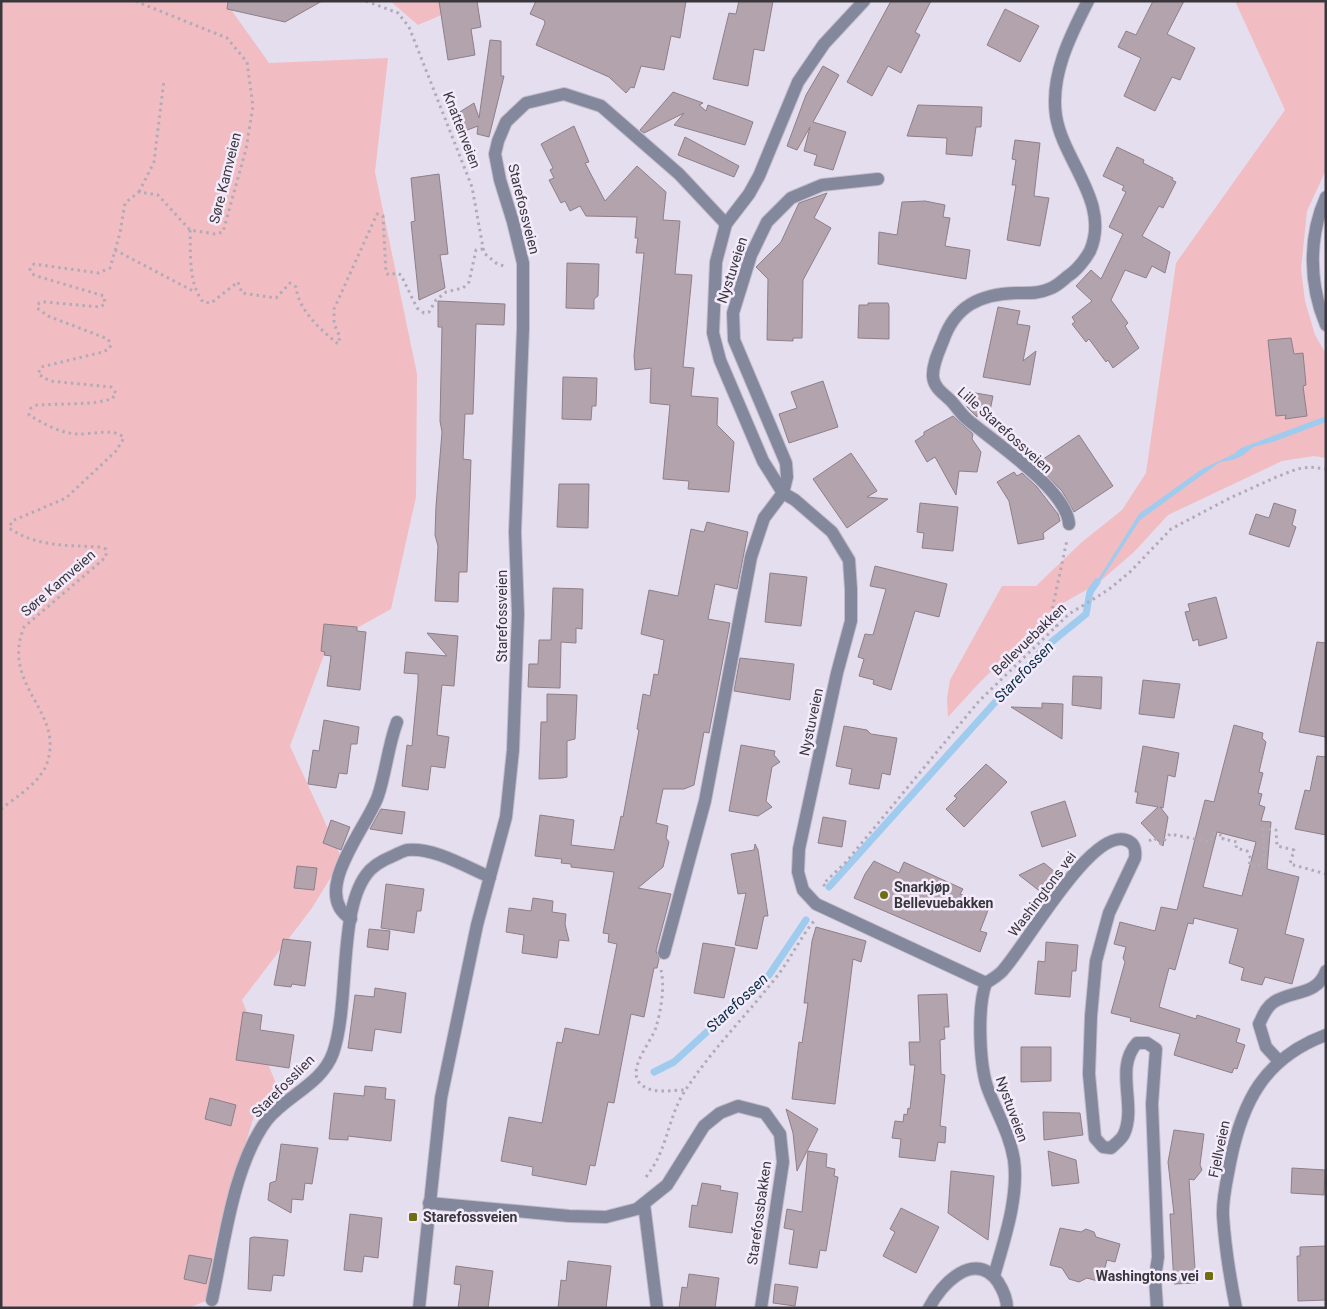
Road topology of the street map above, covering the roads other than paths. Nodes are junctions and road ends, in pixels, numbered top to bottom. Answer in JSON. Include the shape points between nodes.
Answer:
{"nodes":[{"id":1,"x":864,"y":1,"type":"edge"},
{"id":2,"x":1088,"y":1,"type":"edge"},
{"id":3,"x":878,"y":178,"type":"dead end"},
{"id":4,"x":1326,"y":197,"type":"edge"},
{"id":5,"x":726,"y":224,"type":"junction"},
{"id":6,"x":1326,"y":325,"type":"edge"},
{"id":7,"x":783,"y":492,"type":"junction"},
{"id":8,"x":1069,"y":524,"type":"road end"},
{"id":9,"x":397,"y":722,"type":"dead end"},
{"id":10,"x":490,"y":876,"type":"junction"},
{"id":11,"x":351,"y":919,"type":"junction"},
{"id":12,"x":664,"y":953,"type":"dead end"},
{"id":13,"x":1326,"y":971,"type":"edge"},
{"id":14,"x":986,"y":983,"type":"junction"},
{"id":15,"x":1326,"y":1035,"type":"edge"},
{"id":16,"x":1279,"y":1061,"type":"junction"},
{"id":17,"x":429,"y":1203,"type":"junction"},
{"id":18,"x":644,"y":1204,"type":"junction"},
{"id":19,"x":994,"y":1276,"type":"junction"},
{"id":20,"x":212,"y":1300,"type":"dead end"},
{"id":21,"x":419,"y":1308,"type":"edge"},
{"id":22,"x":658,"y":1308,"type":"edge"},
{"id":23,"x":761,"y":1308,"type":"edge"},
{"id":24,"x":929,"y":1308,"type":"edge"},
{"id":25,"x":1007,"y":1308,"type":"edge"},
{"id":26,"x":1156,"y":1308,"type":"edge"},
{"id":27,"x":1236,"y":1308,"type":"edge"}],
"edges":[{"from":1,"to":5,"type":"street","via":[[824,44],[798,82],[759,176]]},
{"from":2,"to":8,"type":"street","name":"Lille Starefossveien","via":[[1066,48],[1055,93],[1060,135],[1092,202],[1095,231],[1089,252],[1075,271],[1050,289],[969,303],[948,325],[933,375],[939,390],[966,419],[1021,460],[1045,485],[1065,512]]},
{"from":3,"to":7,"type":"street","name":"Nystuveien","via":[[822,185],[790,198],[767,222],[758,238],[733,313],[734,340],[786,462],[788,478]]},
{"from":4,"to":6,"type":"street","via":[[1320,210],[1312,266],[1315,290]]},
{"from":5,"to":7,"type":"street","via":[[716,262],[713,333],[720,360],[763,461]]},
{"from":5,"to":10,"type":"street","name":"Starefossveien","via":[[679,174],[601,106],[564,94],[526,103],[506,122],[498,140],[495,154],[519,242],[523,273],[515,532],[518,614],[514,750],[506,816]]},
{"from":7,"to":12,"type":"street","via":[[764,518],[751,557],[705,800]]},
{"from":7,"to":14,"type":"street","name":"Nystuveien","via":[[832,532],[849,560],[852,589],[851,622],[798,856],[803,890],[816,904],[832,913]]},
{"from":9,"to":11,"type":"street","via":[[378,799],[344,861],[337,882],[336,904],[342,914]]},
{"from":10,"to":11,"type":"street","name":"Starefosslien","via":[[433,854],[407,850],[382,860],[366,876],[354,900]]},
{"from":10,"to":17,"type":"street","name":"Starefossveien","via":[[446,1071]]},
{"from":11,"to":20,"type":"street","name":"Starefosslien","via":[[341,1016],[333,1054],[314,1081],[282,1105],[254,1140],[239,1181]]},
{"from":13,"to":16,"type":"street","via":[[1319,983],[1310,989],[1274,1002],[1264,1012],[1259,1024],[1266,1047]]},
{"from":14,"to":19,"type":"street","name":"Nystuveien","via":[[981,998],[982,1069],[1009,1139],[1015,1182]]},
{"from":14,"to":26,"type":"street","name":"Washingtons vei","via":[[1004,971],[1057,896],[1093,853],[1114,839],[1131,841],[1136,849],[1135,858],[1109,913],[1096,961],[1090,1016],[1089,1074],[1095,1138],[1103,1147],[1111,1148],[1124,1134],[1127,1119],[1126,1063],[1131,1050],[1137,1043],[1147,1043],[1156,1049],[1152,1104],[1158,1257]]},
{"from":15,"to":16,"type":"street","name":"Fjellveien"},
{"from":16,"to":27,"type":"street","name":"Fjellveien","via":[[1244,1109],[1227,1180],[1223,1215]]},
{"from":17,"to":18,"type":"street","name":"Starefossbakken","via":[[606,1217]]},
{"from":17,"to":21,"type":"street","name":"Starefossveien"},
{"from":18,"to":22,"type":"street"},
{"from":18,"to":23,"type":"street","name":"Starefossbakken","via":[[667,1185],[704,1126],[720,1112],[738,1106],[765,1113],[780,1134],[783,1162]]},
{"from":19,"to":24,"type":"street","via":[[981,1270],[965,1270],[950,1278]]},
{"from":19,"to":25,"type":"street","via":[[1004,1291]]}]}
